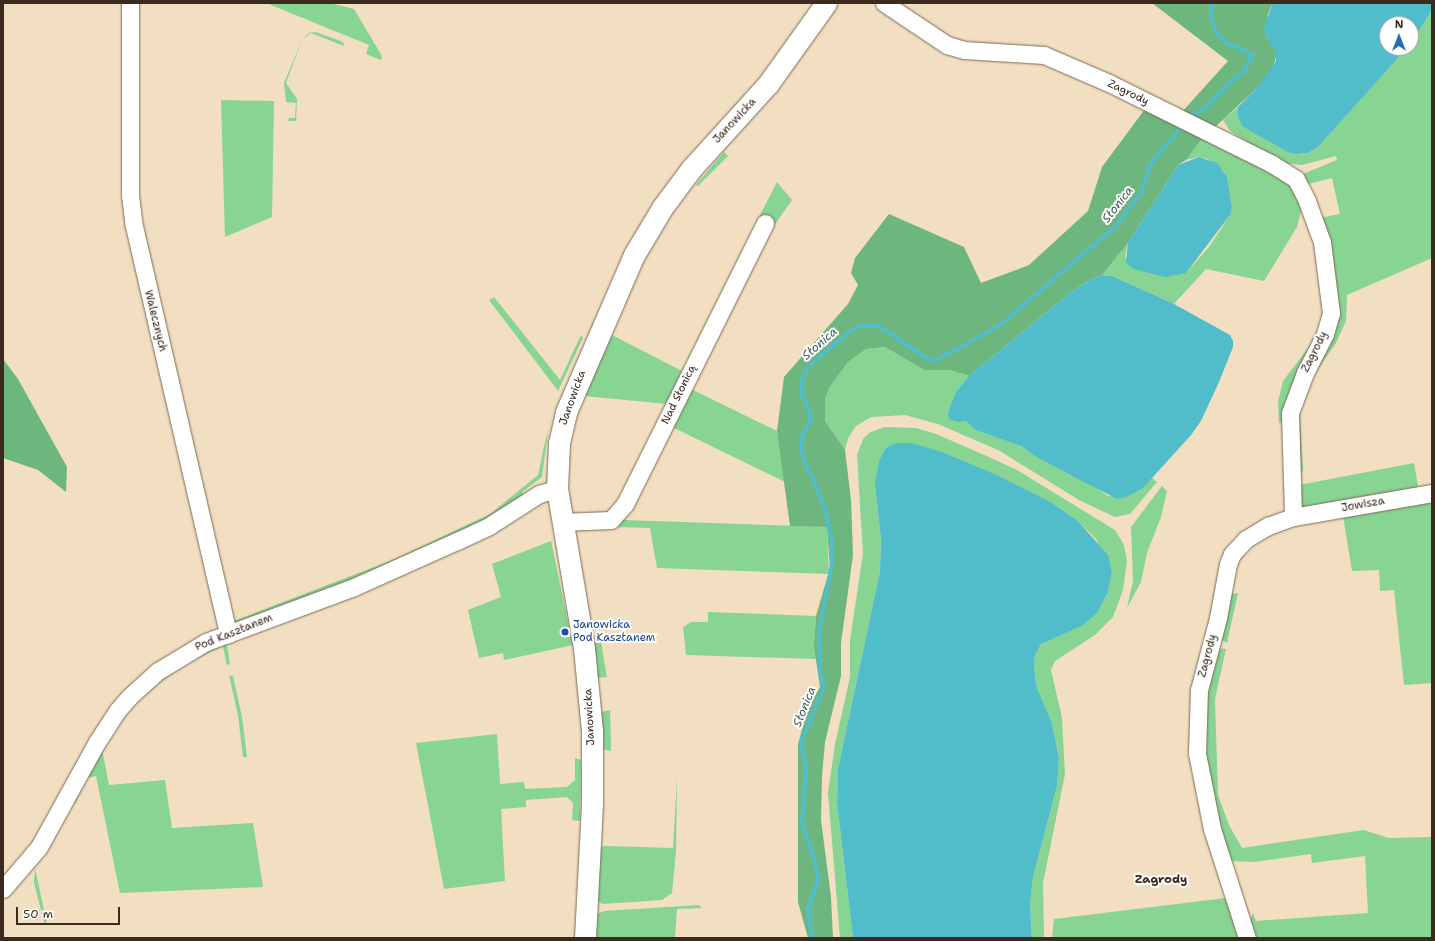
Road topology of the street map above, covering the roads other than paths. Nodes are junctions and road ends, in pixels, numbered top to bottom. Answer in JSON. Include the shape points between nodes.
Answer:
{"nodes":[{"id":1,"x":130,"y":3,"type":"edge"},
{"id":2,"x":826,"y":3,"type":"edge"},
{"id":3,"x":884,"y":3,"type":"edge"},
{"id":4,"x":765,"y":223,"type":"dead end"},
{"id":5,"x":557,"y":489,"type":"junction"},
{"id":6,"x":1432,"y":493,"type":"edge"},
{"id":7,"x":1293,"y":517,"type":"junction"},
{"id":8,"x":561,"y":522,"type":"junction"},
{"id":9,"x":228,"y":634,"type":"junction"},
{"id":10,"x":3,"y":889,"type":"edge"},
{"id":11,"x":585,"y":938,"type":"edge"},
{"id":12,"x":1247,"y":938,"type":"edge"}],
"edges":[{"from":1,"to":9,"type":"street","name":"Walecznych","via":[[130,195],[134,226]]},
{"from":2,"to":5,"type":"street","name":"Janowicka","via":[[768,84],[675,189],[646,234],[620,285],[566,412],[559,443]]},
{"from":3,"to":7,"type":"street","name":"Zagrody","via":[[946,45],[964,50],[1044,55],[1272,164],[1296,179],[1322,242],[1331,313],[1325,334],[1305,373],[1290,413]]},
{"from":4,"to":8,"type":"street","name":"Nad Słonicą","via":[[625,504],[611,520]]},
{"from":5,"to":8,"type":"street","name":"Janowicka"},
{"from":5,"to":9,"type":"street","name":"Pod Kasztanem","via":[[539,494],[489,526],[361,584]]},
{"from":6,"to":7,"type":"street","name":"Jowisza"},
{"from":7,"to":12,"type":"street","name":"Zagrody","via":[[1257,532],[1232,554],[1199,690],[1197,753],[1205,800]]},
{"from":8,"to":11,"type":"street","name":"Janowicka","via":[[585,654],[592,731],[592,804]]},
{"from":9,"to":10,"type":"street","name":"Pod Kasztanem","via":[[176,659],[129,697],[97,742],[30,861]]}]}
